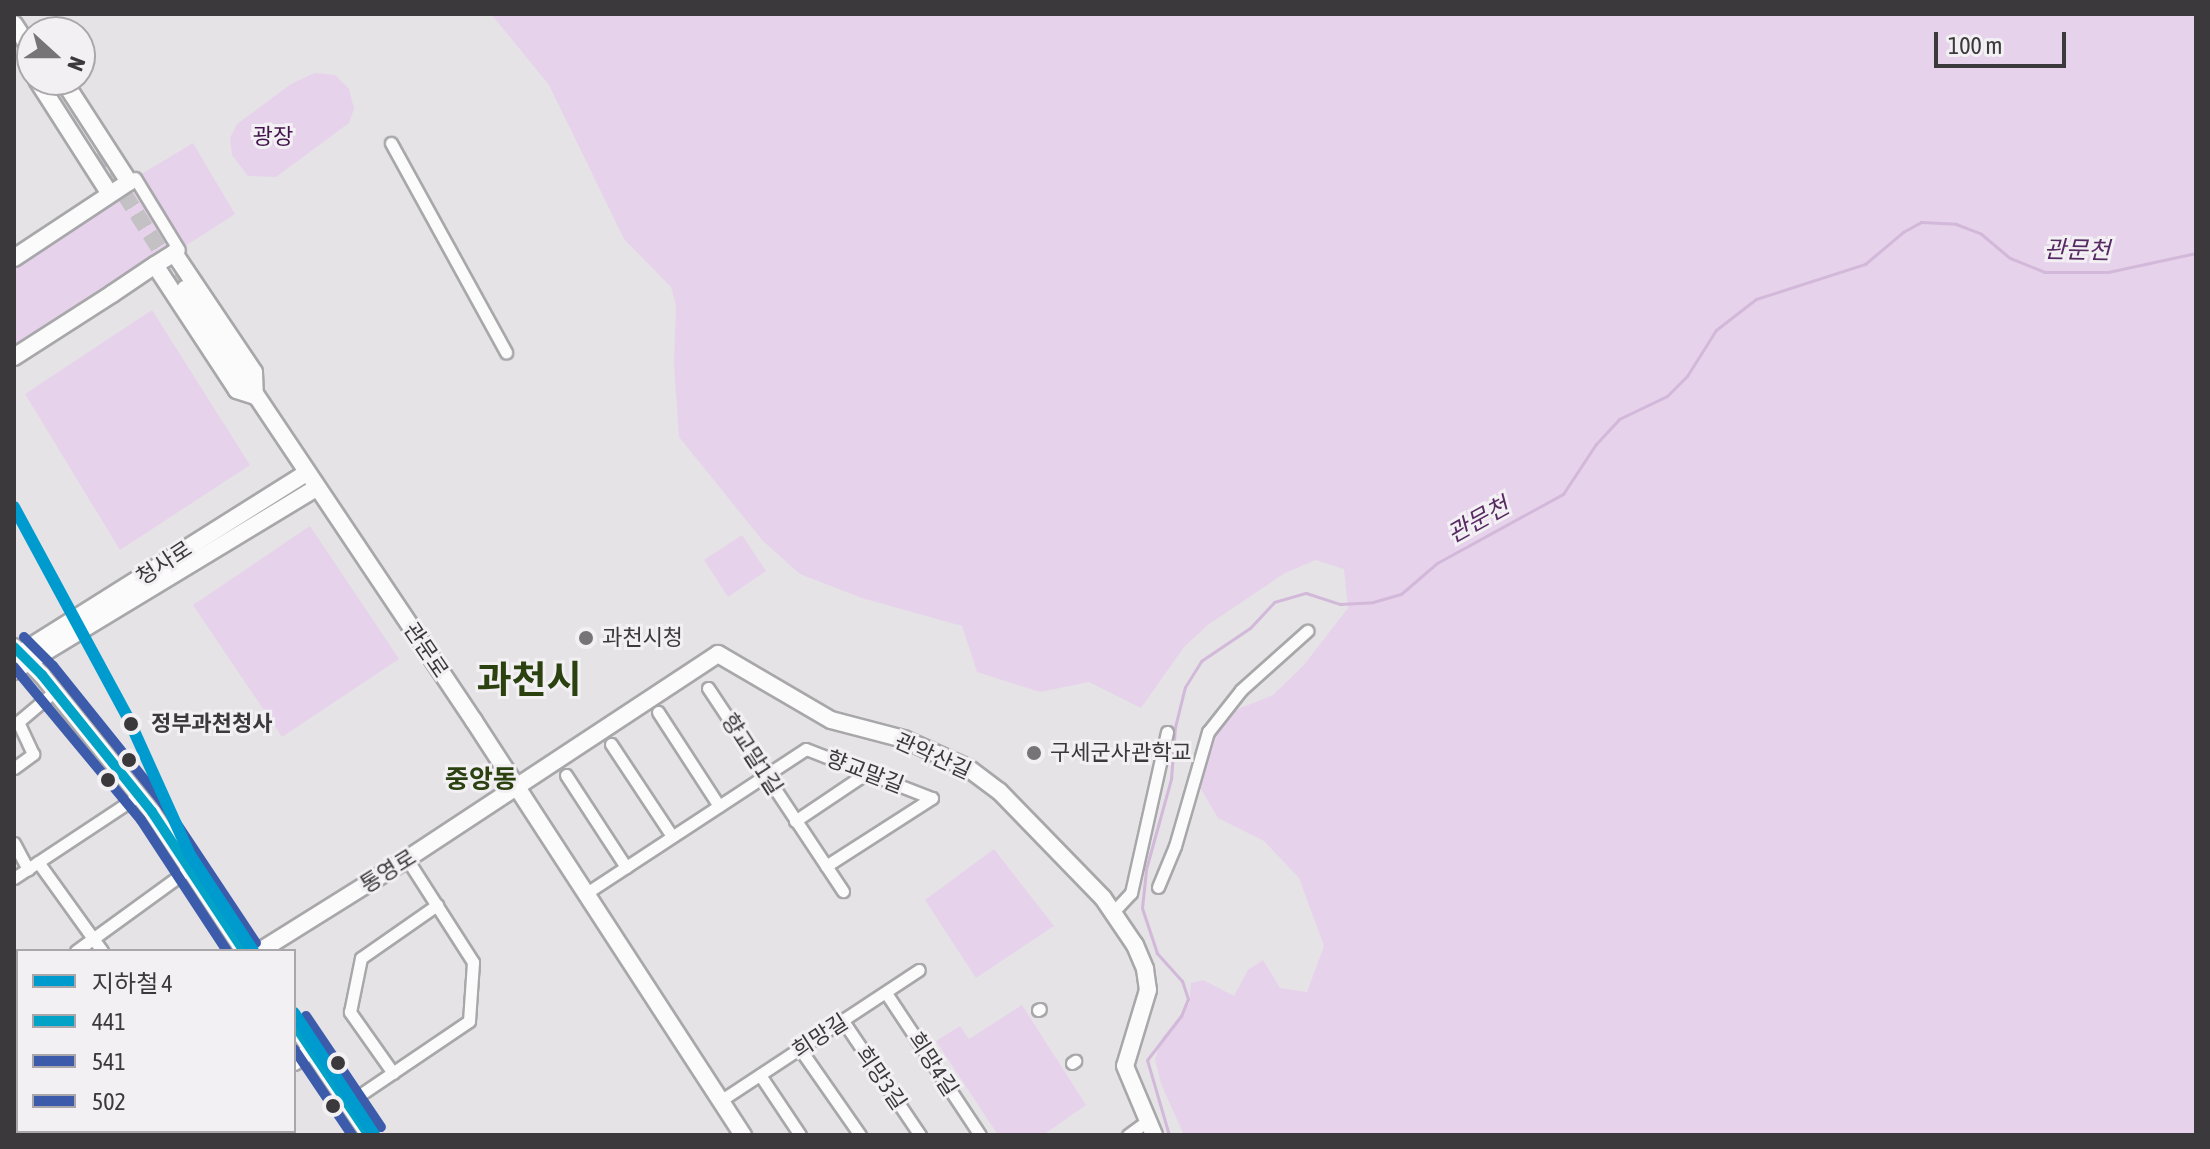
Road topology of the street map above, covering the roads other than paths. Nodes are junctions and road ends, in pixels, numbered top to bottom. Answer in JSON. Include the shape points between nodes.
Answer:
{"nodes":[{"id":1,"x":47,"y":96,"type":"edge"},
{"id":2,"x":61,"y":96,"type":"edge"},
{"id":3,"x":74,"y":96,"type":"edge"},
{"id":4,"x":391,"y":143,"type":"dead end"},
{"id":5,"x":98,"y":153,"type":"tunnel mouth"},
{"id":6,"x":132,"y":180,"type":"junction"},
{"id":7,"x":110,"y":194,"type":"junction"},
{"id":8,"x":177,"y":251,"type":"junction"},
{"id":9,"x":14,"y":258,"type":"edge"},
{"id":10,"x":155,"y":265,"type":"junction"},
{"id":11,"x":185,"y":289,"type":"tunnel mouth"},
{"id":12,"x":506,"y":352,"type":"dead end"},
{"id":13,"x":14,"y":357,"type":"edge"},
{"id":14,"x":255,"y":396,"type":"junction"},
{"id":15,"x":306,"y":473,"type":"junction"},
{"id":16,"x":316,"y":488,"type":"junction"},
{"id":17,"x":1307,"y":631,"type":"dead end"},
{"id":18,"x":20,"y":655,"type":"edge"},
{"id":19,"x":14,"y":671,"type":"edge"},
{"id":20,"x":708,"y":688,"type":"dead end"},
{"id":21,"x":55,"y":691,"type":"junction"},
{"id":22,"x":658,"y":712,"type":"dead end"},
{"id":23,"x":1167,"y":732,"type":"dead end"},
{"id":24,"x":611,"y":744,"type":"dead end"},
{"id":25,"x":14,"y":768,"type":"edge"},
{"id":26,"x":868,"y":772,"type":"junction"},
{"id":27,"x":566,"y":775,"type":"dead end"},
{"id":28,"x":766,"y":775,"type":"junction"},
{"id":29,"x":514,"y":787,"type":"junction"},
{"id":30,"x":138,"y":796,"type":"junction"},
{"id":31,"x":719,"y":806,"type":"junction"},
{"id":32,"x":795,"y":821,"type":"junction"},
{"id":33,"x":672,"y":836,"type":"junction"},
{"id":34,"x":14,"y":843,"type":"edge"},
{"id":35,"x":407,"y":859,"type":"junction"},
{"id":36,"x":33,"y":865,"type":"junction"},
{"id":37,"x":826,"y":866,"type":"junction"},
{"id":38,"x":626,"y":867,"type":"junction"},
{"id":39,"x":189,"y":869,"type":"junction"},
{"id":40,"x":14,"y":878,"type":"edge"},
{"id":41,"x":1158,"y":887,"type":"dead end"},
{"id":42,"x":843,"y":891,"type":"dead end"},
{"id":43,"x":585,"y":894,"type":"junction"},
{"id":44,"x":437,"y":905,"type":"junction"},
{"id":45,"x":1114,"y":911,"type":"junction"},
{"id":46,"x":94,"y":938,"type":"junction"},
{"id":47,"x":79,"y":949,"type":"edge"},
{"id":48,"x":101,"y":949,"type":"edge"},
{"id":49,"x":243,"y":949,"type":"edge"},
{"id":50,"x":263,"y":949,"type":"edge"},
{"id":51,"x":919,"y":970,"type":"dead end"},
{"id":52,"x":886,"y":993,"type":"junction"},
{"id":53,"x":843,"y":1021,"type":"junction"},
{"id":54,"x":296,"y":1027,"type":"edge"},
{"id":55,"x":800,"y":1049,"type":"junction"},
{"id":56,"x":312,"y":1050,"type":"junction"},
{"id":57,"x":296,"y":1061,"type":"edge"},
{"id":58,"x":393,"y":1073,"type":"junction"},
{"id":59,"x":760,"y":1075,"type":"junction"},
{"id":60,"x":720,"y":1101,"type":"junction"},
{"id":61,"x":348,"y":1103,"type":"junction"},
{"id":62,"x":1151,"y":1128,"type":"edge"},
{"id":63,"x":369,"y":1135,"type":"edge"},
{"id":64,"x":743,"y":1135,"type":"edge"},
{"id":65,"x":800,"y":1135,"type":"edge"},
{"id":66,"x":860,"y":1135,"type":"edge"},
{"id":67,"x":920,"y":1135,"type":"edge"},
{"id":68,"x":980,"y":1135,"type":"edge"},
{"id":69,"x":1128,"y":1135,"type":"edge"}],
"edges":[{"from":1,"to":7,"type":"street"},
{"from":2,"to":5,"type":"street"},
{"from":3,"to":6,"type":"street"},
{"from":4,"to":12,"type":"street"},
{"from":6,"to":7,"type":"street"},
{"from":6,"to":8,"type":"street"},
{"from":7,"to":9,"type":"street"},
{"from":8,"to":10,"type":"street"},
{"from":8,"to":14,"type":"street","via":[[254,372]]},
{"from":10,"to":13,"type":"street"},
{"from":10,"to":14,"type":"street","via":[[237,390]]},
{"from":11,"to":14,"type":"street","name":"관문로"},
{"from":14,"to":15,"type":"street","name":"관문로"},
{"from":15,"to":16,"type":"street","name":"관문로"},
{"from":15,"to":18,"type":"street","name":"청사로"},
{"from":16,"to":18,"type":"street","name":"청사로"},
{"from":16,"to":29,"type":"street","name":"관문로"},
{"from":17,"to":41,"type":"street","via":[[1241,690],[1208,732]]},
{"from":18,"to":19,"type":"street"},
{"from":18,"to":21,"type":"street"},
{"from":20,"to":28,"type":"street","name":"향교말1길"},
{"from":21,"to":25,"type":"street","via":[[18,722],[33,754]]},
{"from":21,"to":30,"type":"street"},
{"from":22,"to":31,"type":"street"},
{"from":23,"to":45,"type":"street","via":[[1131,893]]},
{"from":24,"to":33,"type":"street"},
{"from":26,"to":28,"type":"street","name":"향교말길","via":[[806,749]]},
{"from":26,"to":32,"type":"street"},
{"from":26,"to":37,"type":"street","name":"향교말길","via":[[932,798]]},
{"from":27,"to":38,"type":"street"},
{"from":28,"to":31,"type":"street","name":"향교말길"},
{"from":28,"to":32,"type":"street","name":"향교말1길"},
{"from":29,"to":35,"type":"street","name":"통영로"},
{"from":29,"to":43,"type":"street","name":"관문로"},
{"from":29,"to":45,"type":"street","name":"관악산길","via":[[718,654],[831,720],[904,739],[968,768],[999,791]]},
{"from":30,"to":36,"type":"street"},
{"from":30,"to":39,"type":"street"},
{"from":31,"to":33,"type":"street","name":"향교말길"},
{"from":32,"to":37,"type":"street","name":"향교말1길"},
{"from":33,"to":38,"type":"street","name":"향교말길"},
{"from":34,"to":36,"type":"street"},
{"from":35,"to":44,"type":"street"},
{"from":35,"to":50,"type":"street","name":"통영로"},
{"from":36,"to":40,"type":"street"},
{"from":36,"to":46,"type":"street"},
{"from":37,"to":42,"type":"street","name":"향교말1길"},
{"from":38,"to":43,"type":"street","name":"향교말길"},
{"from":39,"to":46,"type":"street"},
{"from":39,"to":49,"type":"street"},
{"from":43,"to":60,"type":"street","name":"관문로"},
{"from":44,"to":58,"type":"street","via":[[473,962],[469,1021]]},
{"from":44,"to":58,"type":"street","via":[[361,958],[350,1012]]},
{"from":45,"to":62,"type":"street","name":"관악산길","via":[[1145,969],[1148,990],[1125,1066]]},
{"from":46,"to":47,"type":"street"},
{"from":46,"to":48,"type":"street"},
{"from":51,"to":52,"type":"street","name":"희망길"},
{"from":52,"to":53,"type":"street","name":"희망길"},
{"from":52,"to":68,"type":"street","name":"희망4길"},
{"from":53,"to":55,"type":"street","name":"희망길"},
{"from":53,"to":67,"type":"street","name":"희망3길"},
{"from":54,"to":56,"type":"street"},
{"from":55,"to":59,"type":"street","name":"희망길"},
{"from":55,"to":66,"type":"street"},
{"from":56,"to":57,"type":"street"},
{"from":56,"to":61,"type":"street"},
{"from":58,"to":61,"type":"street"},
{"from":59,"to":60,"type":"street","name":"희망길"},
{"from":59,"to":65,"type":"street"},
{"from":60,"to":64,"type":"street","name":"관문로"},
{"from":61,"to":63,"type":"street"},
{"from":62,"to":69,"type":"street"}]}
